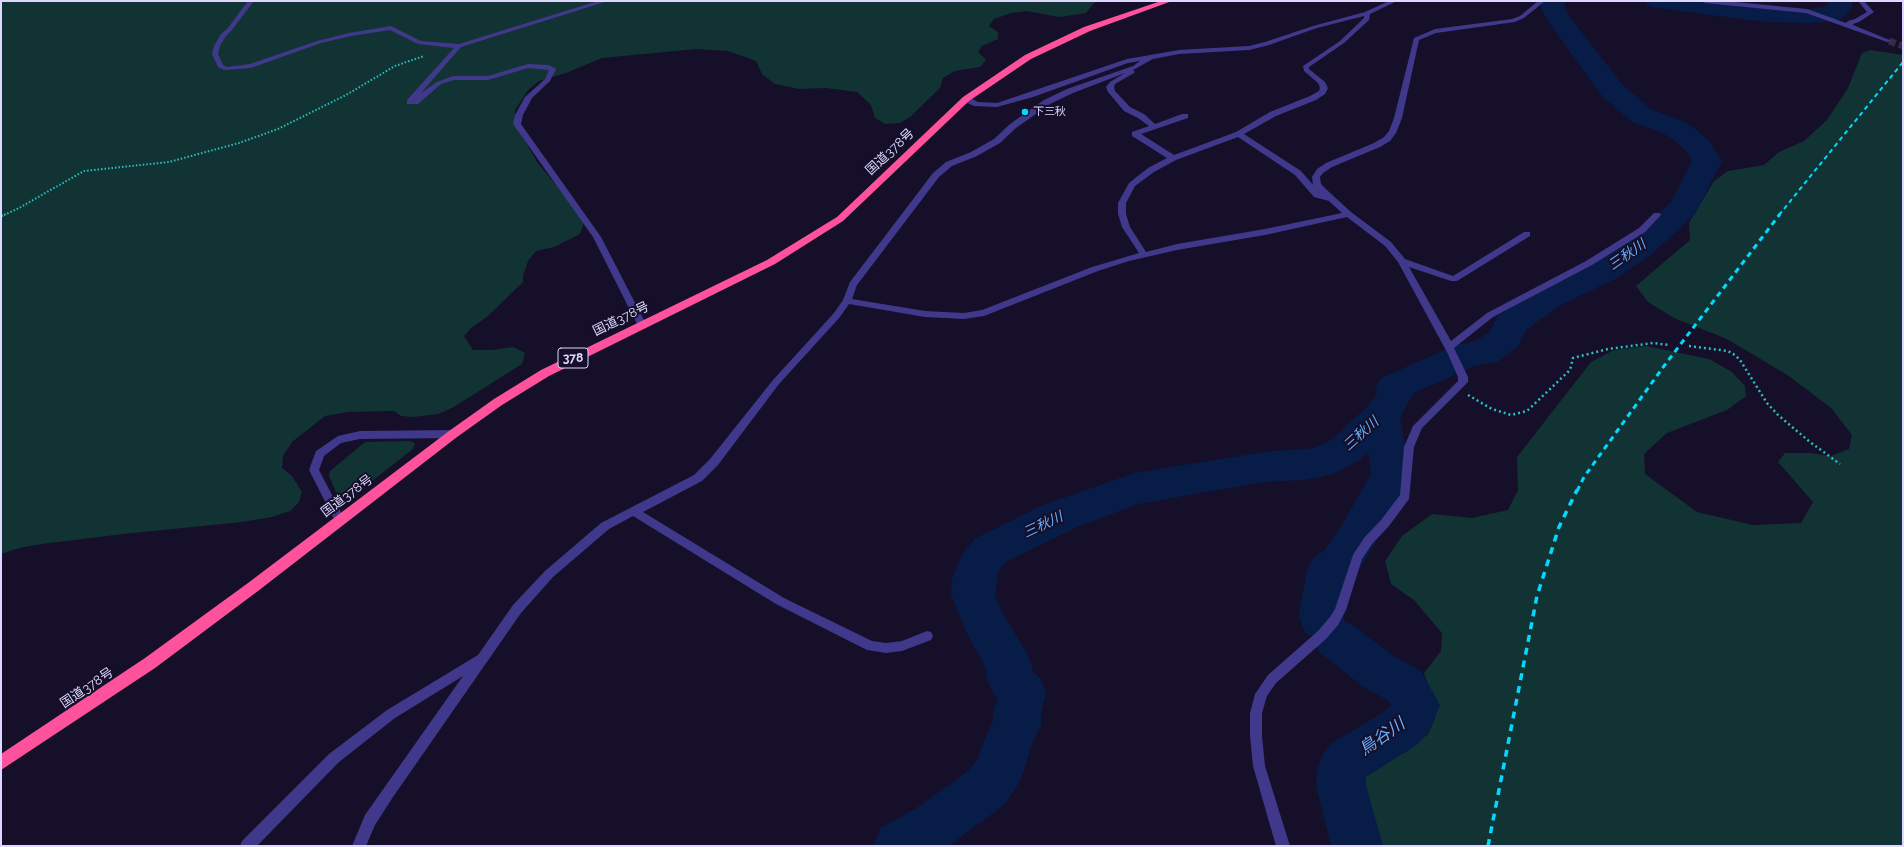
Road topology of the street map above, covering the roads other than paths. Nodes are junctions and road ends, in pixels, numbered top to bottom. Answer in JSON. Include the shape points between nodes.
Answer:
{"nodes":[{"id":1,"x":251,"y":1,"type":"edge"},
{"id":2,"x":604,"y":1,"type":"edge"},
{"id":3,"x":1168,"y":1,"type":"edge"},
{"id":4,"x":1394,"y":1,"type":"edge"},
{"id":5,"x":1542,"y":1,"type":"edge"},
{"id":6,"x":1705,"y":1,"type":"edge"},
{"id":7,"x":1861,"y":1,"type":"edge"},
{"id":8,"x":1367,"y":13,"type":"junction"},
{"id":9,"x":1849,"y":27,"type":"junction"},
{"id":10,"x":1889,"y":42,"type":"tunnel mouth"},
{"id":11,"x":459,"y":46,"type":"junction"},
{"id":12,"x":1152,"y":56,"type":"junction"},
{"id":13,"x":1136,"y":67,"type":"junction"},
{"id":14,"x":966,"y":99,"type":"junction"},
{"id":15,"x":1185,"y":116,"type":"dead end"},
{"id":16,"x":1153,"y":126,"type":"junction"},
{"id":17,"x":1239,"y":134,"type":"junction"},
{"id":18,"x":1173,"y":158,"type":"junction"},
{"id":19,"x":1331,"y":199,"type":"junction"},
{"id":20,"x":1348,"y":214,"type":"junction"},
{"id":21,"x":1657,"y":215,"type":"dead end"},
{"id":22,"x":1527,"y":234,"type":"dead end"},
{"id":23,"x":1144,"y":255,"type":"junction"},
{"id":24,"x":1402,"y":261,"type":"junction"},
{"id":25,"x":847,"y":301,"type":"junction"},
{"id":26,"x":641,"y":324,"type":"junction"},
{"id":27,"x":1451,"y":351,"type":"junction"},
{"id":28,"x":453,"y":434,"type":"junction"},
{"id":29,"x":633,"y":511,"type":"junction"},
{"id":30,"x":340,"y":520,"type":"junction"},
{"id":31,"x":927,"y":636,"type":"dead end"},
{"id":32,"x":482,"y":658,"type":"junction"},
{"id":33,"x":1,"y":763,"type":"edge"},
{"id":34,"x":247,"y":846,"type":"edge"},
{"id":35,"x":359,"y":846,"type":"edge"},
{"id":36,"x":1283,"y":846,"type":"edge"}],
"edges":[{"from":1,"to":11,"type":"street","via":[[216,46],[214,54],[220,66],[226,69],[251,66],[325,41],[390,28],[420,43]]},
{"from":2,"to":11,"type":"street"},
{"from":3,"to":14,"type":"highway","name":"国道378号","number":"378","via":[[1087,29],[1028,57]]},
{"from":4,"to":8,"type":"street"},
{"from":5,"to":19,"type":"street","via":[[1513,21],[1435,31],[1416,39],[1393,131],[1387,139],[1377,145],[1329,165],[1316,177],[1317,184]]},
{"from":6,"to":9,"type":"street","via":[[1807,11]]},
{"from":7,"to":9,"type":"street","via":[[1871,12],[1857,21],[1850,22]]},
{"from":8,"to":12,"type":"street","via":[[1249,48]]},
{"from":8,"to":17,"type":"street","via":[[1367,19],[1342,42],[1306,66],[1306,70],[1321,82],[1324,88],[1322,92],[1273,114]]},
{"from":9,"to":10,"type":"street"},
{"from":11,"to":26,"type":"street","via":[[410,102],[415,102],[439,83],[453,78],[488,78],[528,66],[548,67],[553,70],[548,80],[529,97],[517,124],[597,237]]},
{"from":12,"to":13,"type":"street"},
{"from":12,"to":14,"type":"street","via":[[1112,65],[1011,102],[997,105],[977,104]]},
{"from":13,"to":16,"type":"street","via":[[1110,87],[1127,109]]},
{"from":13,"to":25,"type":"street","via":[[1047,102],[1013,126],[997,142],[949,164],[936,175],[853,284]]},
{"from":14,"to":26,"type":"highway","name":"国道378号","number":"378","via":[[840,219],[771,262]]},
{"from":15,"to":16,"type":"street"},
{"from":16,"to":18,"type":"street","via":[[1135,134]]},
{"from":17,"to":18,"type":"street"},
{"from":17,"to":19,"type":"street","via":[[1298,174],[1317,195]]},
{"from":18,"to":23,"type":"street","via":[[1151,170],[1132,185],[1122,203],[1126,227]]},
{"from":19,"to":20,"type":"street"},
{"from":20,"to":23,"type":"street"},
{"from":20,"to":24,"type":"street","via":[[1388,244]]},
{"from":21,"to":27,"type":"street","via":[[1642,230],[1589,263],[1490,315]]},
{"from":22,"to":24,"type":"street","via":[[1454,279]]},
{"from":23,"to":25,"type":"street","via":[[1096,269],[984,313],[964,316],[926,314]]},
{"from":24,"to":27,"type":"street"},
{"from":25,"to":29,"type":"street","via":[[776,382],[714,462],[698,478]]},
{"from":26,"to":28,"type":"highway","name":"国道378号","number":"378","via":[[544,373]]},
{"from":27,"to":36,"type":"street","via":[[1463,382],[1418,426],[1409,447],[1405,496],[1357,558],[1334,621],[1322,635],[1272,679],[1261,694],[1256,713],[1259,766]]},
{"from":28,"to":30,"type":"highway","name":"国道378号","number":"378"},
{"from":28,"to":30,"type":"street","via":[[360,435],[338,440],[320,454],[314,470]]},
{"from":29,"to":31,"type":"street","via":[[780,601],[872,646],[902,646]]},
{"from":29,"to":32,"type":"street","via":[[605,526],[549,574],[517,609]]},
{"from":30,"to":33,"type":"highway","name":"国道378号","number":"378","via":[[150,663]]},
{"from":32,"to":34,"type":"street","via":[[391,714],[334,758]]},
{"from":32,"to":35,"type":"street","via":[[388,792],[370,820]]}]}
